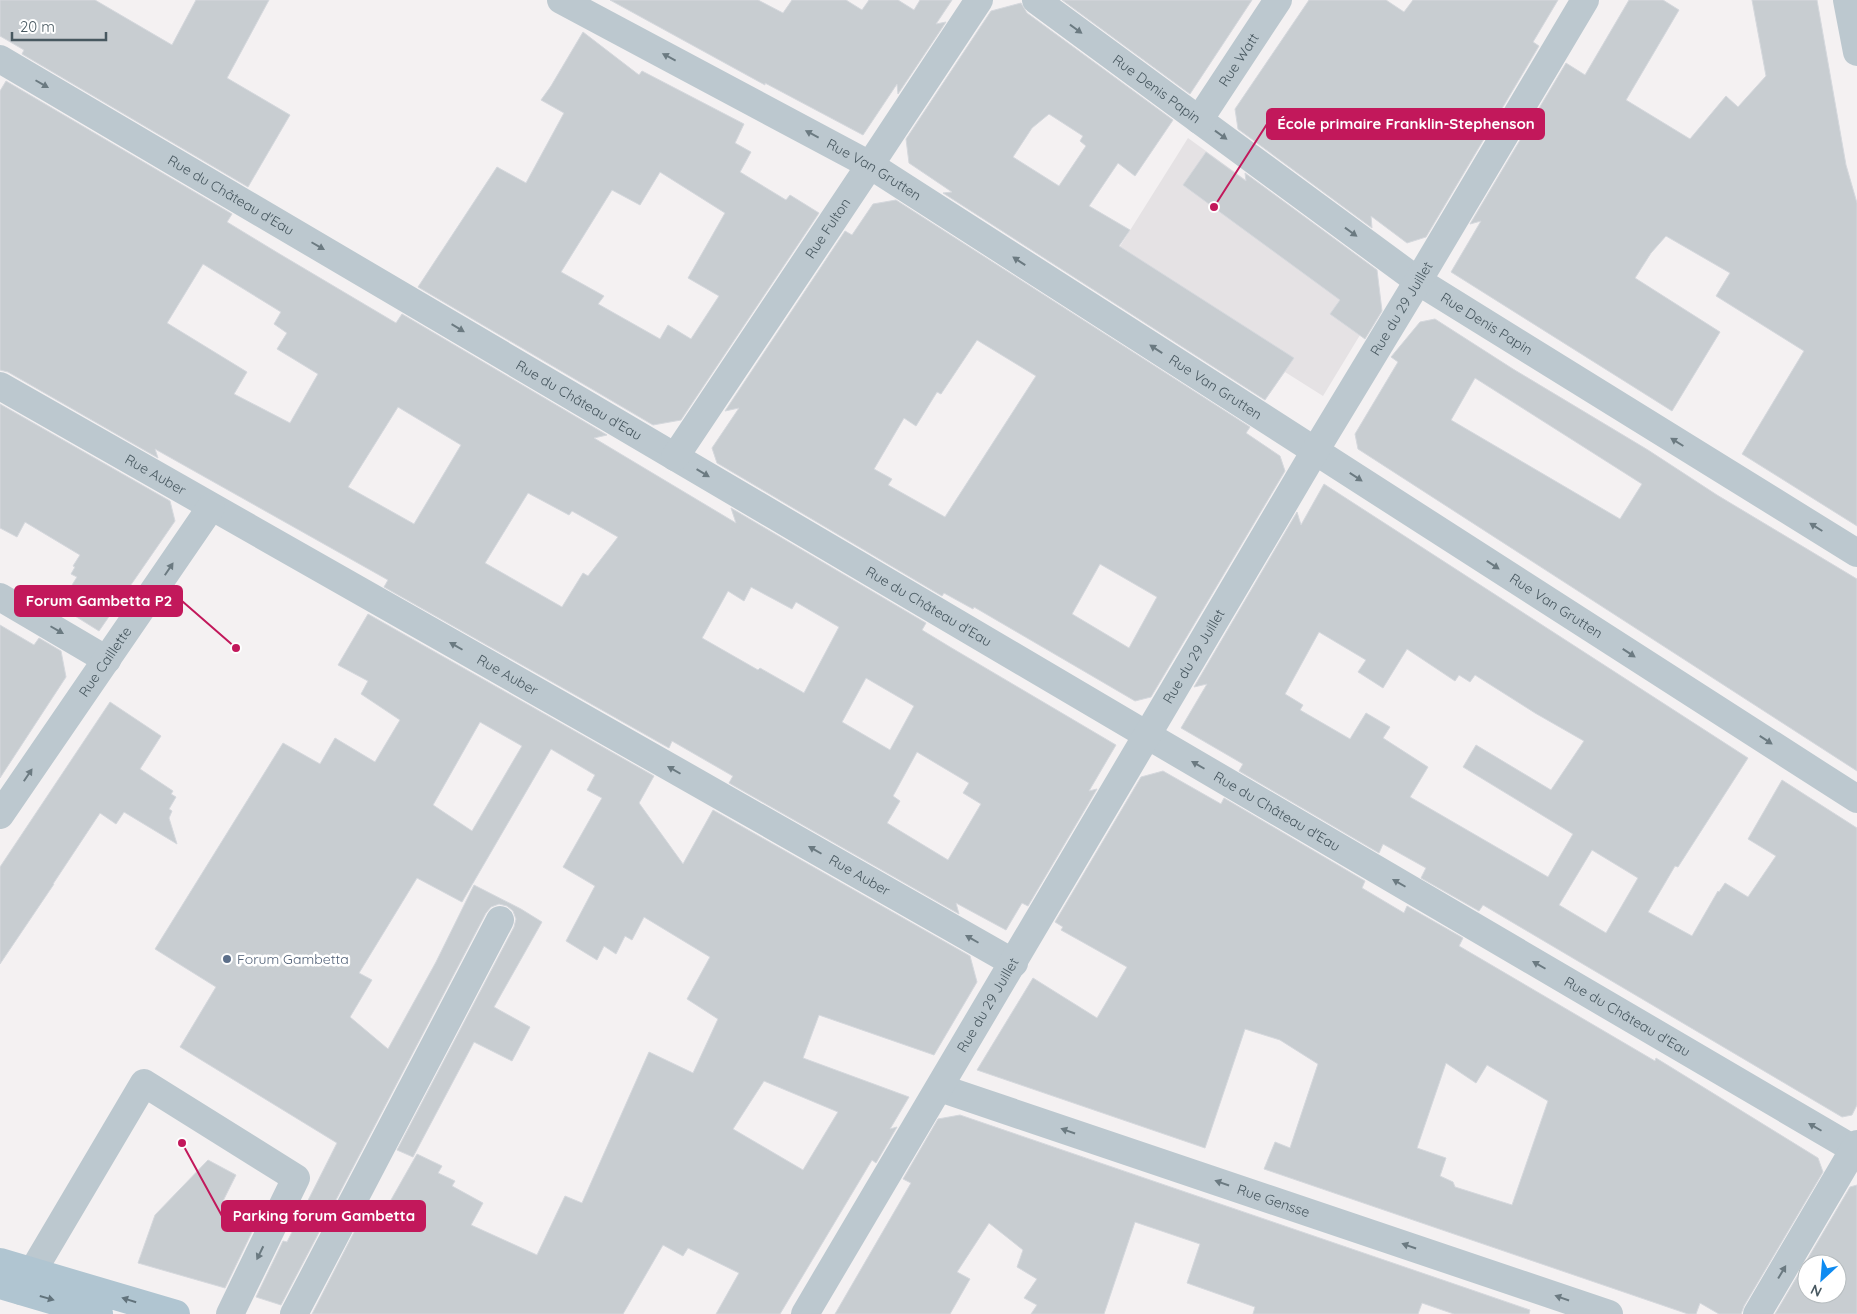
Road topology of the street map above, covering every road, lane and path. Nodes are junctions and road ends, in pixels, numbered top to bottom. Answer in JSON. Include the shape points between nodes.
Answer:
{"nodes":[{"id":1,"x":561,"y":0,"type":"edge"},
{"id":2,"x":979,"y":0,"type":"edge"},
{"id":3,"x":1036,"y":0,"type":"edge"},
{"id":4,"x":1278,"y":0,"type":"edge"},
{"id":5,"x":1585,"y":0,"type":"edge"},
{"id":6,"x":1847,"y":0,"type":"edge"},
{"id":7,"x":1857,"y":52,"type":"edge"},
{"id":8,"x":0,"y":59,"type":"edge"},
{"id":9,"x":1199,"y":120,"type":"junction"},
{"id":10,"x":870,"y":165,"type":"junction"},
{"id":11,"x":1418,"y":281,"type":"junction"},
{"id":12,"x":0,"y":386,"type":"edge"},
{"id":13,"x":1315,"y":451,"type":"junction"},
{"id":14,"x":675,"y":457,"type":"junction"},
{"id":15,"x":211,"y":507,"type":"junction"},
{"id":16,"x":1857,"y":553,"type":"edge"},
{"id":17,"x":0,"y":597,"type":"edge"},
{"id":18,"x":107,"y":660,"type":"junction"},
{"id":19,"x":1147,"y":735,"type":"junction"},
{"id":20,"x":1857,"y":799,"type":"edge"},
{"id":21,"x":0,"y":815,"type":"edge"},
{"id":22,"x":500,"y":920,"type":"dead end"},
{"id":23,"x":1014,"y":963,"type":"junction"},
{"id":24,"x":940,"y":1088,"type":"junction"},
{"id":25,"x":1856,"y":1148,"type":"edge"},
{"id":26,"x":0,"y":1262,"type":"edge"},
{"id":27,"x":18,"y":1282,"type":"edge"},
{"id":28,"x":99,"y":1314,"type":"edge"},
{"id":29,"x":176,"y":1314,"type":"edge"},
{"id":30,"x":230,"y":1314,"type":"edge"},
{"id":31,"x":294,"y":1314,"type":"edge"},
{"id":32,"x":805,"y":1314,"type":"edge"},
{"id":33,"x":1609,"y":1314,"type":"edge"},
{"id":34,"x":1757,"y":1314,"type":"edge"}],
"edges":[{"from":10,"to":1,"type":"street","name":"Rue Van Grutten","one_way":true},
{"from":2,"to":10,"type":"street","name":"Rue Fulton"},
{"from":3,"to":9,"type":"street","name":"Rue Denis Papin","one_way":true},
{"from":4,"to":9,"type":"street","name":"Rue Watt"},
{"from":5,"to":11,"type":"street","name":"Rue du 29 Juillet"},
{"from":6,"to":7,"type":"street"},
{"from":8,"to":14,"type":"street","name":"Rue du Château d'Eau","one_way":true},
{"from":9,"to":11,"type":"street","name":"Rue Denis Papin","one_way":true},
{"from":13,"to":10,"type":"street","name":"Rue Van Grutten","one_way":true},
{"from":10,"to":14,"type":"street","name":"Rue Fulton"},
{"from":11,"to":13,"type":"street","name":"Rue du 29 Juillet"},
{"from":16,"to":11,"type":"street","name":"Rue Denis Papin","one_way":true},
{"from":12,"to":15,"type":"street","name":"Rue Auber"},
{"from":13,"to":19,"type":"street","name":"Rue du 29 Juillet"},
{"from":13,"to":20,"type":"street","name":"Rue Van Grutten","one_way":true},
{"from":14,"to":19,"type":"street","name":"Rue du Château d'Eau","one_way":true},
{"from":18,"to":15,"type":"street","name":"Rue Caillette","one_way":true},
{"from":23,"to":15,"type":"street","name":"Rue Auber","one_way":true},
{"from":17,"to":18,"type":"street","one_way":true},
{"from":21,"to":18,"type":"street","name":"Rue Caillette","one_way":true},
{"from":19,"to":23,"type":"street","name":"Rue du 29 Juillet"},
{"from":25,"to":19,"type":"street","name":"Rue du Château d'Eau","one_way":true},
{"from":22,"to":31,"type":"street"},
{"from":23,"to":24,"type":"street","name":"Rue du 29 Juillet"},
{"from":24,"to":32,"type":"street","name":"Rue du 29 Juillet"},
{"from":33,"to":24,"type":"street","name":"Rue Gensse","one_way":true},
{"from":34,"to":25,"type":"street","one_way":true},
{"from":26,"to":27,"type":"main road"},
{"from":27,"to":28,"type":"main road","one_way":true},
{"from":29,"to":27,"type":"main road","one_way":true},
{"from":27,"to":30,"type":"street","one_way":true,"via":[[144,1083],[296,1178]]}]}
